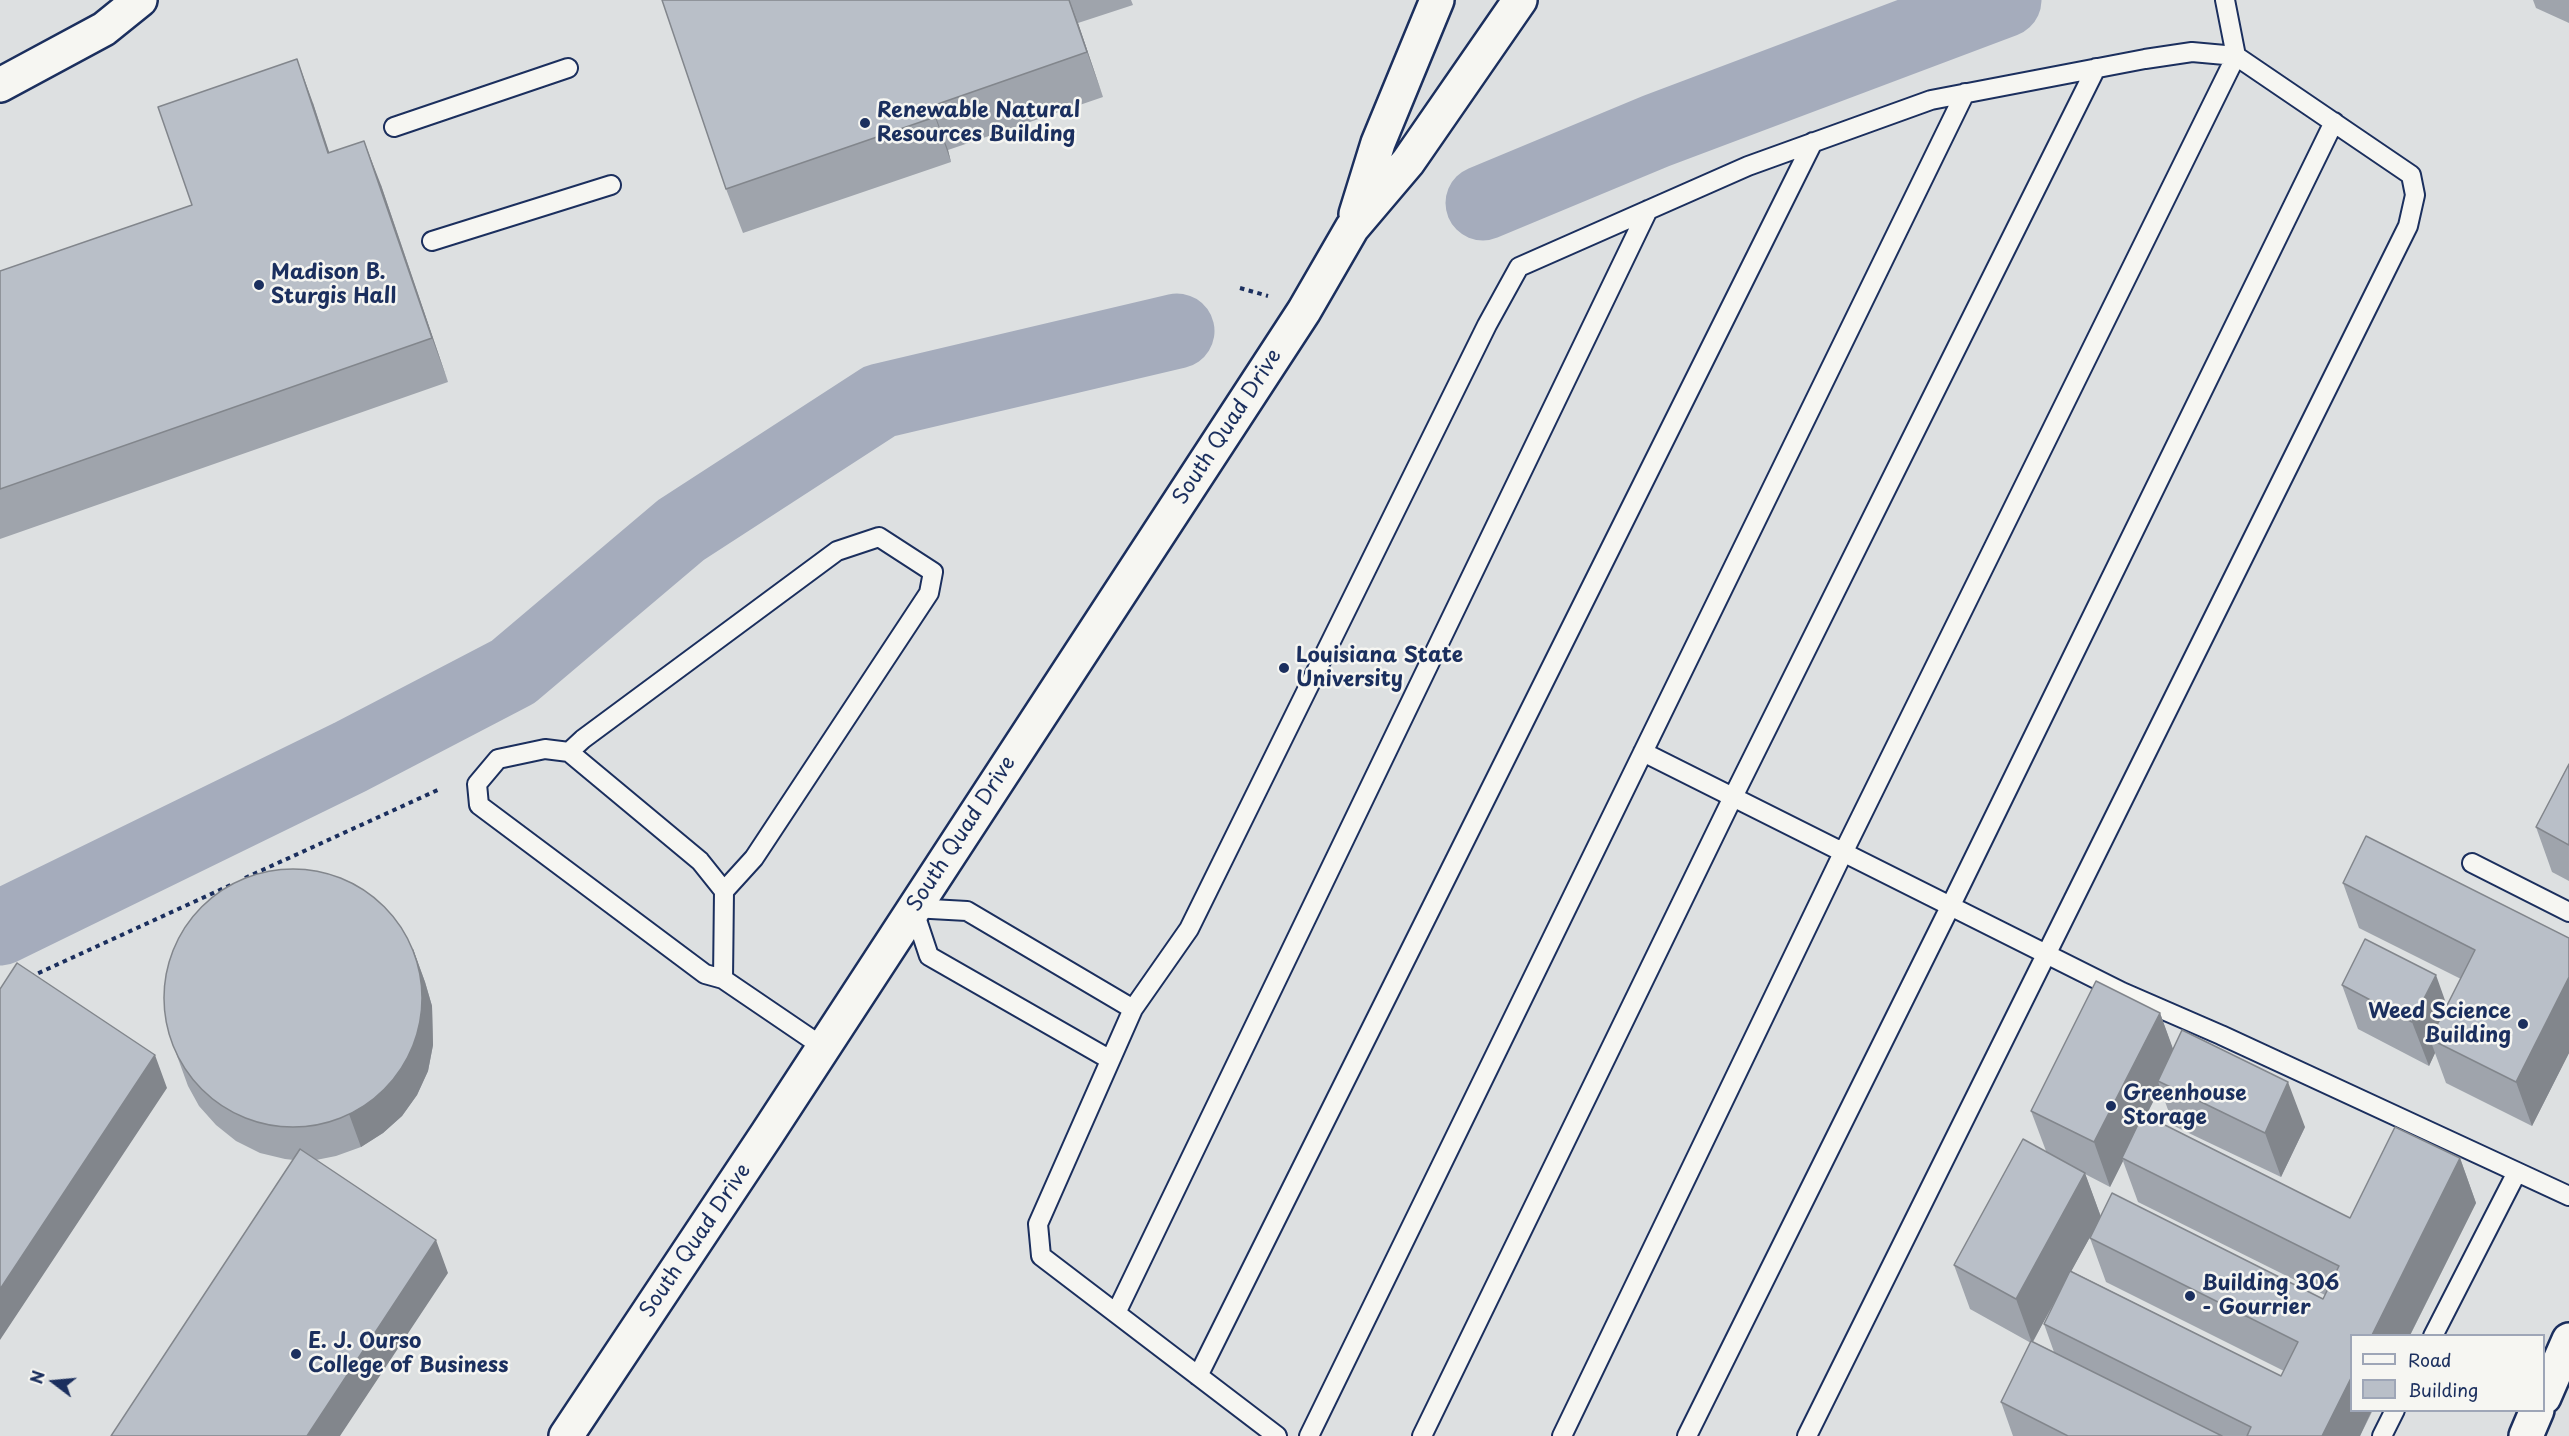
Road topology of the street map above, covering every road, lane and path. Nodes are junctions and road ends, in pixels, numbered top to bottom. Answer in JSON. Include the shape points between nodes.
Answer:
{"nodes":[{"id":1,"x":140,"y":0,"type":"edge"},
{"id":2,"x":1437,"y":0,"type":"edge"},
{"id":3,"x":1520,"y":0,"type":"edge"},
{"id":4,"x":2225,"y":0,"type":"edge"},
{"id":5,"x":2236,"y":56,"type":"junction"},
{"id":6,"x":568,"y":68,"type":"dead end"},
{"id":7,"x":2096,"y":68,"type":"junction"},
{"id":8,"x":0,"y":86,"type":"edge"},
{"id":9,"x":1965,"y":93,"type":"junction"},
{"id":10,"x":2334,"y":122,"type":"junction"},
{"id":11,"x":394,"y":126,"type":"dead end"},
{"id":12,"x":1813,"y":142,"type":"junction"},
{"id":13,"x":612,"y":184,"type":"dead end"},
{"id":14,"x":1648,"y":210,"type":"junction"},
{"id":15,"x":1352,"y":228,"type":"junction"},
{"id":16,"x":432,"y":241,"type":"dead end"},
{"id":17,"x":1240,"y":288,"type":"dead end"},
{"id":18,"x":1272,"y":297,"type":"dead end"},
{"id":19,"x":569,"y":752,"type":"junction"},
{"id":20,"x":1643,"y":752,"type":"junction"},
{"id":21,"x":440,"y":789,"type":"dead end"},
{"id":22,"x":1733,"y":797,"type":"junction"},
{"id":23,"x":1843,"y":853,"type":"junction"},
{"id":24,"x":2472,"y":862,"type":"dead end"},
{"id":25,"x":244,"y":879,"type":"edge"},
{"id":26,"x":233,"y":884,"type":"edge"},
{"id":27,"x":724,"y":891,"type":"junction"},
{"id":28,"x":1950,"y":907,"type":"junction"},
{"id":29,"x":914,"y":908,"type":"junction"},
{"id":30,"x":2569,"y":912,"type":"edge"},
{"id":31,"x":2046,"y":955,"type":"junction"},
{"id":32,"x":27,"y":979,"type":"edge"},
{"id":33,"x":723,"y":979,"type":"junction"},
{"id":34,"x":1133,"y":1009,"type":"junction"},
{"id":35,"x":823,"y":1047,"type":"junction"},
{"id":36,"x":1109,"y":1059,"type":"junction"},
{"id":37,"x":2517,"y":1172,"type":"junction"},
{"id":38,"x":2569,"y":1196,"type":"edge"},
{"id":39,"x":1116,"y":1313,"type":"junction"},
{"id":40,"x":2434,"y":1334,"type":"edge"},
{"id":41,"x":2569,"y":1340,"type":"edge"},
{"id":42,"x":1198,"y":1376,"type":"junction"},
{"id":43,"x":2545,"y":1395,"type":"edge"},
{"id":44,"x":2394,"y":1412,"type":"edge"},
{"id":45,"x":2536,"y":1412,"type":"edge"},
{"id":46,"x":566,"y":1436,"type":"edge"},
{"id":47,"x":1277,"y":1436,"type":"edge"},
{"id":48,"x":1309,"y":1436,"type":"edge"},
{"id":49,"x":1422,"y":1436,"type":"edge"},
{"id":50,"x":1562,"y":1436,"type":"edge"},
{"id":51,"x":1687,"y":1436,"type":"edge"},
{"id":52,"x":1807,"y":1436,"type":"edge"},
{"id":53,"x":2382,"y":1436,"type":"edge"},
{"id":54,"x":2526,"y":1436,"type":"edge"}],
"edges":[{"from":1,"to":8,"type":"street","via":[[104,29]]},
{"from":2,"to":15,"type":"street","name":"South Quad Drive","via":[[1378,143]]},
{"from":3,"to":15,"type":"street","name":"South Quad Drive","via":[[1408,162]]},
{"from":4,"to":5,"type":"lane"},
{"from":5,"to":7,"type":"lane","via":[[2192,52]]},
{"from":5,"to":10,"type":"lane"},
{"from":5,"to":23,"type":"lane"},
{"from":6,"to":11,"type":"lane"},
{"from":7,"to":9,"type":"lane"},
{"from":7,"to":22,"type":"lane"},
{"from":9,"to":12,"type":"lane","via":[[1931,100]]},
{"from":9,"to":20,"type":"lane"},
{"from":10,"to":28,"type":"lane"},
{"from":10,"to":31,"type":"lane","via":[[2411,175],[2415,195],[2408,226]]},
{"from":12,"to":14,"type":"lane"},
{"from":12,"to":42,"type":"lane"},
{"from":13,"to":16,"type":"lane"},
{"from":14,"to":34,"type":"lane","via":[[1519,267],[1189,929]]},
{"from":14,"to":39,"type":"lane"},
{"from":15,"to":29,"type":"street","name":"South Quad Drive","via":[[1304,312]]},
{"from":17,"to":18,"type":"path"},
{"from":19,"to":27,"type":"lane","via":[[700,861]]},
{"from":19,"to":27,"type":"lane","via":[[837,551],[879,537],[933,572],[923,602],[754,858]]},
{"from":19,"to":33,"type":"lane","via":[[545,749],[498,759],[477,784],[479,805],[705,974]]},
{"from":20,"to":22,"type":"lane"},
{"from":20,"to":48,"type":"lane"},
{"from":21,"to":25,"type":"path"},
{"from":22,"to":23,"type":"lane"},
{"from":22,"to":49,"type":"lane"},
{"from":23,"to":28,"type":"lane"},
{"from":23,"to":50,"type":"lane"},
{"from":24,"to":30,"type":"lane"},
{"from":26,"to":32,"type":"path"},
{"from":27,"to":33,"type":"lane"},
{"from":28,"to":31,"type":"lane"},
{"from":28,"to":51,"type":"lane"},
{"from":29,"to":34,"type":"lane","via":[[967,911]]},
{"from":29,"to":35,"type":"street","name":"South Quad Drive"},
{"from":29,"to":36,"type":"lane","via":[[929,956]]},
{"from":31,"to":37,"type":"lane"},
{"from":31,"to":52,"type":"lane"},
{"from":33,"to":35,"type":"lane"},
{"from":34,"to":36,"type":"lane"},
{"from":35,"to":46,"type":"street","name":"South Quad Drive"},
{"from":36,"to":39,"type":"lane","via":[[1038,1224],[1041,1256]]},
{"from":37,"to":38,"type":"lane"},
{"from":37,"to":40,"type":"lane"},
{"from":39,"to":42,"type":"lane"},
{"from":41,"to":43,"type":"street"},
{"from":42,"to":47,"type":"lane"},
{"from":44,"to":53,"type":"lane"},
{"from":45,"to":54,"type":"street"}]}
